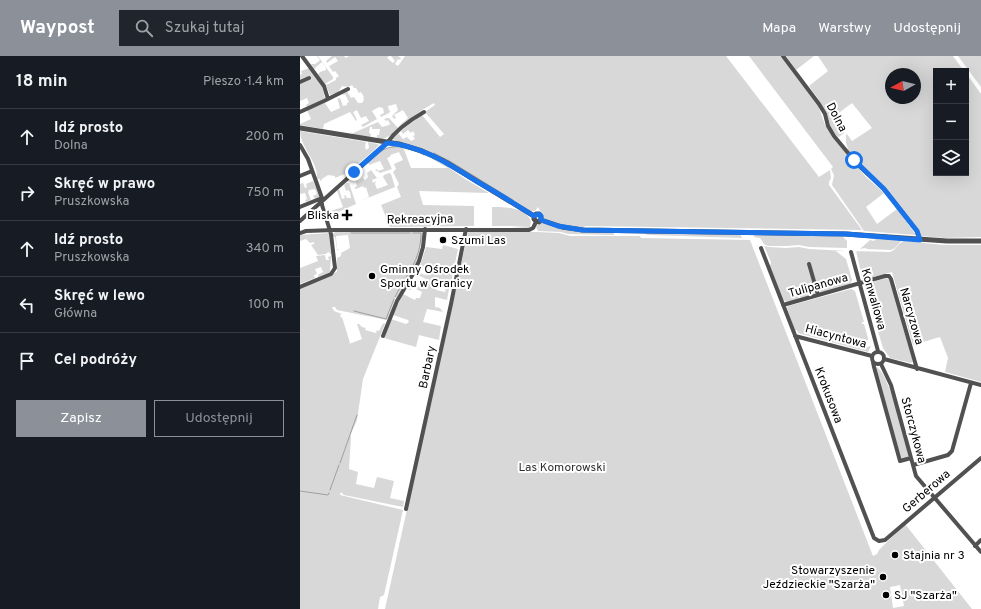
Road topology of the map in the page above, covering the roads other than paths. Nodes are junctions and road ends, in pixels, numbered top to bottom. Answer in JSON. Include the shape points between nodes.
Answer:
{"nodes":[{"id":1,"x":302,"y":56,"type":"edge"},
{"id":2,"x":783,"y":56,"type":"edge"},
{"id":3,"x":310,"y":78,"type":"dead end"},
{"id":4,"x":300,"y":82,"type":"edge"},
{"id":5,"x":348,"y":89,"type":"dead end"},
{"id":6,"x":328,"y":99,"type":"junction"},
{"id":7,"x":300,"y":112,"type":"edge"},
{"id":8,"x":424,"y":112,"type":"dead end"},
{"id":9,"x":300,"y":128,"type":"edge"},
{"id":10,"x":387,"y":143,"type":"junction"},
{"id":11,"x":300,"y":145,"type":"edge"},
{"id":12,"x":312,"y":170,"type":"junction"},
{"id":13,"x":300,"y":176,"type":"edge"},
{"id":14,"x":322,"y":200,"type":"junction"},
{"id":15,"x":300,"y":207,"type":"edge"},
{"id":16,"x":300,"y":221,"type":"edge"},
{"id":17,"x":539,"y":221,"type":"junction"},
{"id":18,"x":425,"y":229,"type":"junction"},
{"id":19,"x":466,"y":229,"type":"junction"},
{"id":20,"x":330,"y":230,"type":"junction"},
{"id":21,"x":300,"y":233,"type":"edge"},
{"id":22,"x":920,"y":240,"type":"junction"},
{"id":23,"x":981,"y":241,"type":"edge"},
{"id":24,"x":761,"y":248,"type":"dead end"},
{"id":25,"x":851,"y":252,"type":"dead end"},
{"id":26,"x":809,"y":264,"type":"dead end"},
{"id":27,"x":859,"y":284,"type":"junction"},
{"id":28,"x":300,"y":287,"type":"edge"},
{"id":29,"x":818,"y":295,"type":"junction"},
{"id":30,"x":783,"y":305,"type":"junction"},
{"id":31,"x":382,"y":336,"type":"dead end"},
{"id":32,"x":795,"y":336,"type":"junction"},
{"id":33,"x":878,"y":351,"type":"junction"},
{"id":34,"x":872,"y":356,"type":"junction"},
{"id":35,"x":884,"y":359,"type":"junction"},
{"id":36,"x":873,"y":362,"type":"junction"},
{"id":37,"x":881,"y":364,"type":"junction"},
{"id":38,"x":916,"y":368,"type":"junction"},
{"id":39,"x":971,"y":383,"type":"junction"},
{"id":40,"x":981,"y":385,"type":"edge"},
{"id":41,"x":911,"y":458,"type":"junction"},
{"id":42,"x":981,"y":458,"type":"edge"},
{"id":43,"x":913,"y":465,"type":"junction"},
{"id":44,"x":934,"y":497,"type":"junction"},
{"id":45,"x":406,"y":509,"type":"dead end"},
{"id":46,"x":885,"y":540,"type":"joint"},
{"id":47,"x":981,"y":540,"type":"edge"},
{"id":48,"x":976,"y":546,"type":"junction"},
{"id":49,"x":981,"y":552,"type":"edge"}],
"edges":[{"from":1,"to":6,"type":"street","via":[[322,84]]},
{"from":2,"to":22,"type":"street","name":"Dolna","via":[[819,104],[834,136],[858,165],[884,189],[917,231]]},
{"from":3,"to":4,"type":"street"},
{"from":5,"to":6,"type":"street"},
{"from":6,"to":7,"type":"street"},
{"from":8,"to":10,"type":"street","via":[[392,136]]},
{"from":9,"to":10,"type":"street"},
{"from":10,"to":14,"type":"street"},
{"from":10,"to":17,"type":"street","via":[[406,146],[434,156]]},
{"from":11,"to":12,"type":"street"},
{"from":12,"to":13,"type":"street"},
{"from":12,"to":14,"type":"street"},
{"from":14,"to":15,"type":"street"},
{"from":14,"to":16,"type":"street"},
{"from":14,"to":20,"type":"street"},
{"from":17,"to":19,"type":"street","name":"Rekreacyjna","via":[[529,230]]},
{"from":17,"to":22,"type":"street","via":[[582,230],[846,234]]},
{"from":18,"to":19,"type":"street","name":"Rekreacyjna"},
{"from":18,"to":20,"type":"street","name":"Rekreacyjna"},
{"from":18,"to":31,"type":"street","via":[[419,261],[397,301]]},
{"from":19,"to":45,"type":"street","name":"Barbary"},
{"from":20,"to":21,"type":"street","name":"Rekreacyjna"},
{"from":20,"to":28,"type":"street","via":[[334,271]]},
{"from":22,"to":23,"type":"street"},
{"from":24,"to":30,"type":"street","name":"Krokusowa"},
{"from":25,"to":27,"type":"street","name":"Konwaliowa"},
{"from":26,"to":29,"type":"street"},
{"from":27,"to":29,"type":"street","name":"Tulipanowa"},
{"from":27,"to":33,"type":"street","name":"Konwaliowa"},
{"from":27,"to":38,"type":"street","name":"Narcyzowa","via":[[886,276],[891,278]]},
{"from":29,"to":30,"type":"street","name":"Tulipanowa"},
{"from":30,"to":32,"type":"street","name":"Krokusowa"},
{"from":32,"to":34,"type":"street","name":"Hiacyntowa"},
{"from":32,"to":46,"type":"street","name":"Krokusowa","via":[[873,537],[879,541]]},
{"from":33,"to":34,"type":"street"},
{"from":33,"to":35,"type":"street","via":[[883,354]]},
{"from":34,"to":36,"type":"street"},
{"from":35,"to":37,"type":"street"},
{"from":35,"to":38,"type":"street"},
{"from":36,"to":37,"type":"street"},
{"from":36,"to":41,"type":"street","via":[[900,461]]},
{"from":37,"to":41,"type":"street","name":"Storczykowa","via":[[891,385]]},
{"from":38,"to":39,"type":"street"},
{"from":39,"to":40,"type":"street"},
{"from":39,"to":43,"type":"street","via":[[952,451],[948,455]]},
{"from":41,"to":43,"type":"street","name":"Storczykowa"},
{"from":42,"to":44,"type":"street","name":"Gerberowa"},
{"from":43,"to":44,"type":"street","name":"Storczykowa","via":[[916,476]]},
{"from":44,"to":46,"type":"street","name":"Gerberowa"},
{"from":44,"to":48,"type":"street","name":"Storczykowa"},
{"from":47,"to":48,"type":"street"},
{"from":48,"to":49,"type":"street","name":"Storczykowa"}]}
